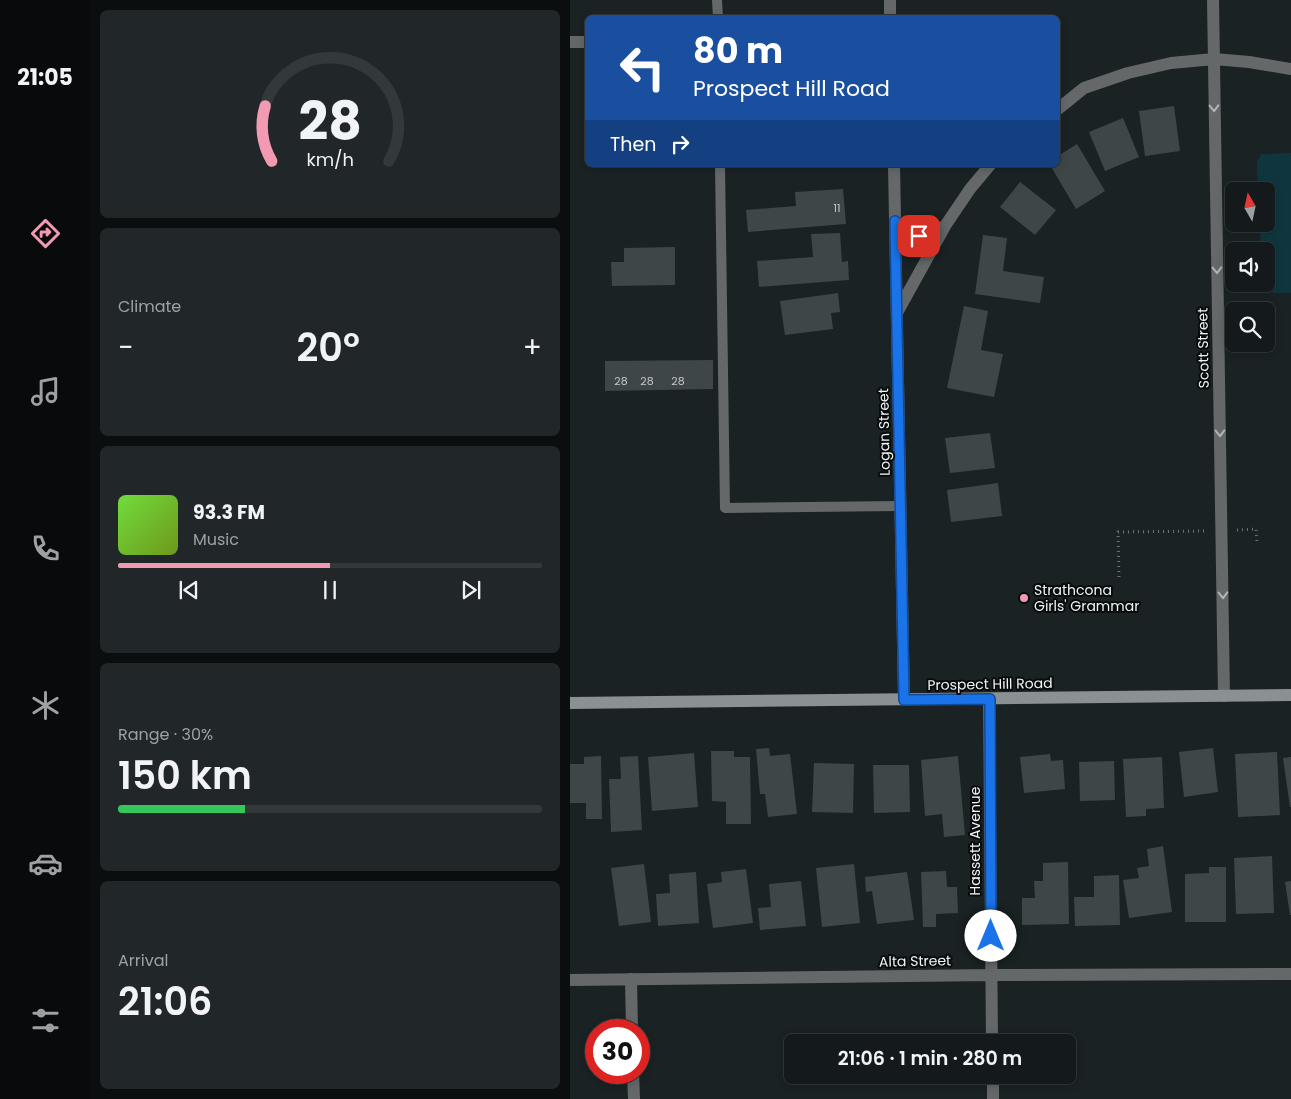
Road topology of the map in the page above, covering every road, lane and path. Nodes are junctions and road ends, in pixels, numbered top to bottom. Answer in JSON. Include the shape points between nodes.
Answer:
{"nodes":[{"id":1,"x":717,"y":0,"type":"edge"},
{"id":2,"x":890,"y":0,"type":"edge"},
{"id":3,"x":1213,"y":0,"type":"edge"},
{"id":4,"x":718,"y":15,"type":"edge"},
{"id":5,"x":890,"y":15,"type":"edge"},
{"id":6,"x":570,"y":42,"type":"edge"},
{"id":7,"x":585,"y":42,"type":"edge"},
{"id":8,"x":1214,"y":59,"type":"junction"},
{"id":9,"x":1291,"y":69,"type":"edge"},
{"id":10,"x":1060,"y":108,"type":"edge"},
{"id":11,"x":720,"y":167,"type":"edge"},
{"id":12,"x":894,"y":167,"type":"edge"},
{"id":13,"x":988,"y":167,"type":"edge"},
{"id":14,"x":895,"y":221,"type":"junction"},
{"id":15,"x":945,"y":226,"type":"junction"},
{"id":16,"x":897,"y":314,"type":"junction"},
{"id":17,"x":900,"y":506,"type":"junction"},
{"id":18,"x":1222,"y":530,"type":"junction"},
{"id":19,"x":1257,"y":542,"type":"dead end"},
{"id":20,"x":1119,"y":577,"type":"dead end"},
{"id":21,"x":1291,"y":695,"type":"edge"},
{"id":22,"x":1224,"y":696,"type":"junction"},
{"id":23,"x":990,"y":699,"type":"junction"},
{"id":24,"x":904,"y":700,"type":"junction"},
{"id":25,"x":570,"y":703,"type":"edge"},
{"id":26,"x":1291,"y":974,"type":"edge"},
{"id":27,"x":991,"y":975,"type":"junction"},
{"id":28,"x":631,"y":979,"type":"junction"},
{"id":29,"x":570,"y":980,"type":"edge"},
{"id":30,"x":632,"y":1019,"type":"edge"},
{"id":31,"x":992,"y":1034,"type":"edge"},
{"id":32,"x":634,"y":1084,"type":"edge"},
{"id":33,"x":992,"y":1084,"type":"edge"},
{"id":34,"x":634,"y":1099,"type":"edge"},
{"id":35,"x":993,"y":1099,"type":"edge"}],
"edges":[{"from":1,"to":4,"type":"lane"},
{"from":2,"to":5,"type":"street"},
{"from":3,"to":8,"type":"street","name":"Scott Street"},
{"from":6,"to":7,"type":"street"},
{"from":8,"to":9,"type":"street"},
{"from":8,"to":10,"type":"street","via":[[1171,63],[1128,73],[1084,88]]},
{"from":8,"to":18,"type":"street","name":"Scott Street","one_way":true},
{"from":11,"to":17,"type":"lane","via":[[725,508]]},
{"from":12,"to":14,"type":"street","name":"Logan Street"},
{"from":13,"to":15,"type":"street"},
{"from":14,"to":15,"type":"street","via":[[919,236]]},
{"from":14,"to":16,"type":"street","name":"Logan Street"},
{"from":15,"to":16,"type":"street"},
{"from":16,"to":17,"type":"street","name":"Logan Street"},
{"from":17,"to":24,"type":"street","name":"Logan Street"},
{"from":18,"to":19,"type":"path","via":[[1256,530]]},
{"from":18,"to":20,"type":"path","via":[[1118,532]]},
{"from":18,"to":22,"type":"street","name":"Scott Street","one_way":true},
{"from":21,"to":22,"type":"street","name":"Prospect Hill Road"},
{"from":22,"to":23,"type":"street","name":"Prospect Hill Road"},
{"from":23,"to":24,"type":"street","name":"Prospect Hill Road"},
{"from":23,"to":27,"type":"street","name":"Hassett Avenue"},
{"from":24,"to":25,"type":"street","name":"Prospect Hill Road"},
{"from":26,"to":27,"type":"street","name":"Alta Street"},
{"from":27,"to":28,"type":"street","name":"Alta Street"},
{"from":27,"to":31,"type":"street","name":"Hassett Avenue"},
{"from":28,"to":29,"type":"street","name":"Alta Street"},
{"from":28,"to":30,"type":"street"},
{"from":32,"to":34,"type":"street"},
{"from":33,"to":35,"type":"street"}]}
